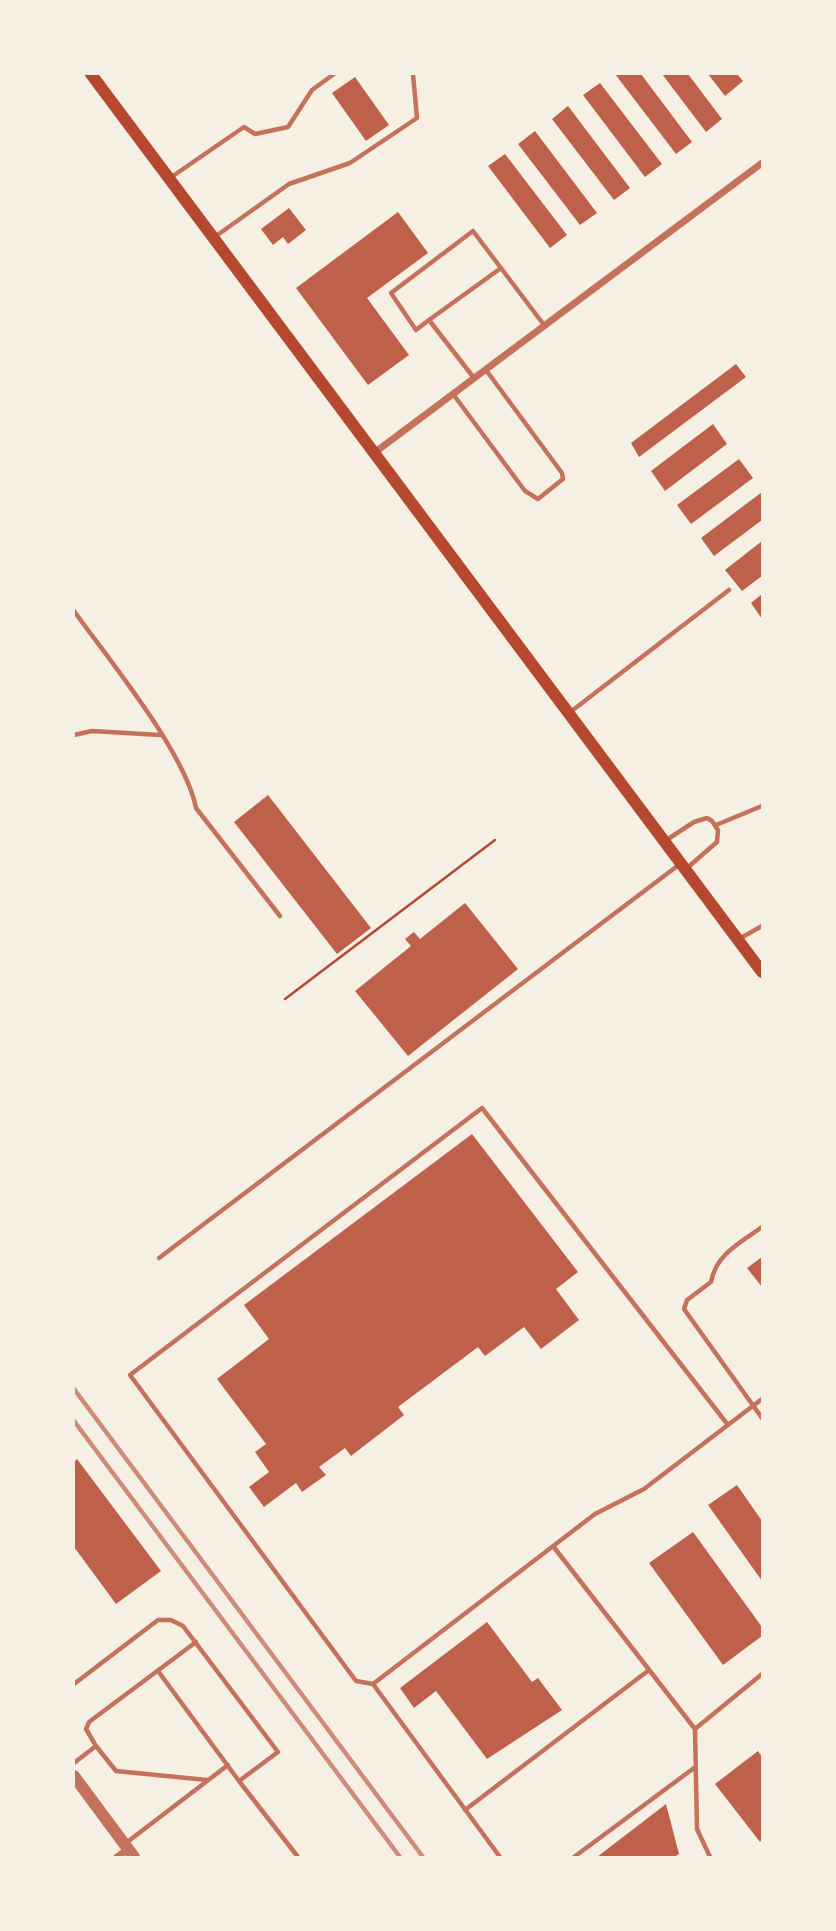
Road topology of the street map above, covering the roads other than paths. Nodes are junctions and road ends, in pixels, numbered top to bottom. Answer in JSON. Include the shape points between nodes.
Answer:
{"nodes":[{"id":1,"x":91,"y":74,"type":"edge"},
{"id":2,"x":334,"y":74,"type":"edge"},
{"id":3,"x":413,"y":74,"type":"edge"},
{"id":4,"x":762,"y":163,"type":"edge"},
{"id":5,"x":169,"y":178,"type":"junction"},
{"id":6,"x":214,"y":238,"type":"junction"},
{"id":7,"x":501,"y":268,"type":"junction"},
{"id":8,"x":429,"y":320,"type":"junction"},
{"id":9,"x":545,"y":326,"type":"junction"},
{"id":10,"x":486,"y":370,"type":"junction"},
{"id":11,"x":474,"y":378,"type":"junction"},
{"id":12,"x":453,"y":394,"type":"junction"},
{"id":13,"x":374,"y":453,"type":"junction"},
{"id":14,"x":729,"y":590,"type":"dead end"},
{"id":15,"x":74,"y":611,"type":"edge"},
{"id":16,"x":569,"y":713,"type":"junction"},
{"id":17,"x":74,"y":735,"type":"edge"},
{"id":18,"x":161,"y":735,"type":"junction"},
{"id":19,"x":762,"y":806,"type":"edge"},
{"id":20,"x":716,"y":825,"type":"junction"},
{"id":21,"x":664,"y":841,"type":"junction"},
{"id":22,"x":683,"y":866,"type":"junction"},
{"id":23,"x":280,"y":916,"type":"dead end"},
{"id":24,"x":762,"y":926,"type":"edge"},
{"id":25,"x":738,"y":939,"type":"junction"},
{"id":26,"x":762,"y":972,"type":"edge"},
{"id":27,"x":762,"y":1227,"type":"edge"},
{"id":28,"x":159,"y":1258,"type":"dead end"},
{"id":29,"x":762,"y":1399,"type":"edge"},
{"id":30,"x":754,"y":1406,"type":"junction"},
{"id":31,"x":762,"y":1418,"type":"edge"},
{"id":32,"x":728,"y":1425,"type":"junction"},
{"id":33,"x":553,"y":1546,"type":"junction"},
{"id":34,"x":196,"y":1642,"type":"junction"},
{"id":35,"x":649,"y":1670,"type":"junction"},
{"id":36,"x":158,"y":1671,"type":"junction"},
{"id":37,"x":762,"y":1674,"type":"edge"},
{"id":38,"x":74,"y":1684,"type":"edge"},
{"id":39,"x":373,"y":1684,"type":"junction"},
{"id":40,"x":695,"y":1729,"type":"junction"},
{"id":41,"x":96,"y":1746,"type":"junction"},
{"id":42,"x":74,"y":1763,"type":"edge"},
{"id":43,"x":228,"y":1765,"type":"junction"},
{"id":44,"x":695,"y":1767,"type":"junction"},
{"id":45,"x":74,"y":1776,"type":"edge"},
{"id":46,"x":207,"y":1780,"type":"junction"},
{"id":47,"x":239,"y":1781,"type":"junction"},
{"id":48,"x":465,"y":1810,"type":"junction"},
{"id":49,"x":126,"y":1852,"type":"edge"},
{"id":50,"x":298,"y":1857,"type":"edge"},
{"id":51,"x":500,"y":1857,"type":"edge"},
{"id":52,"x":574,"y":1857,"type":"edge"},
{"id":53,"x":710,"y":1857,"type":"edge"}],
"edges":[{"from":1,"to":5,"type":"main road"},
{"from":2,"to":5,"type":"lane","via":[[312,90],[288,127],[255,134],[244,127]]},
{"from":3,"to":6,"type":"lane","via":[[416,118],[350,163],[289,184]]},
{"from":4,"to":9,"type":"street"},
{"from":5,"to":6,"type":"main road"},
{"from":6,"to":13,"type":"main road"},
{"from":7,"to":8,"type":"lane"},
{"from":7,"to":8,"type":"lane","via":[[473,231],[391,293],[416,330]]},
{"from":7,"to":9,"type":"lane"},
{"from":8,"to":11,"type":"lane"},
{"from":9,"to":10,"type":"street"},
{"from":10,"to":11,"type":"street"},
{"from":10,"to":12,"type":"lane","via":[[562,473],[563,479],[538,499],[525,491]]},
{"from":11,"to":12,"type":"street"},
{"from":12,"to":13,"type":"street"},
{"from":13,"to":16,"type":"main road"},
{"from":14,"to":16,"type":"lane"},
{"from":15,"to":18,"type":"lane"},
{"from":16,"to":21,"type":"main road"},
{"from":17,"to":18,"type":"lane","via":[[92,731]]},
{"from":18,"to":23,"type":"lane","via":[[196,808]]},
{"from":19,"to":20,"type":"lane"},
{"from":20,"to":21,"type":"lane","via":[[702,819]]},
{"from":20,"to":22,"type":"lane","via":[[717,842]]},
{"from":21,"to":22,"type":"main road"},
{"from":22,"to":25,"type":"main road"},
{"from":22,"to":28,"type":"lane"},
{"from":24,"to":25,"type":"lane"},
{"from":25,"to":26,"type":"main road"},
{"from":27,"to":30,"type":"lane","via":[[722,1256],[711,1282],[687,1300],[684,1310]]},
{"from":29,"to":30,"type":"lane"},
{"from":30,"to":31,"type":"lane"},
{"from":30,"to":32,"type":"lane"},
{"from":32,"to":33,"type":"lane","via":[[645,1489],[595,1514]]},
{"from":32,"to":39,"type":"lane","via":[[482,1108],[130,1375],[356,1681]]},
{"from":33,"to":35,"type":"lane"},
{"from":33,"to":39,"type":"lane"},
{"from":34,"to":36,"type":"lane"},
{"from":34,"to":38,"type":"lane","via":[[177,1622],[158,1620]]},
{"from":34,"to":47,"type":"lane","via":[[278,1752]]},
{"from":35,"to":40,"type":"lane"},
{"from":35,"to":48,"type":"lane"},
{"from":36,"to":41,"type":"lane","via":[[89,1722],[87,1733]]},
{"from":36,"to":43,"type":"lane"},
{"from":37,"to":40,"type":"lane"},
{"from":39,"to":48,"type":"lane"},
{"from":40,"to":44,"type":"lane"},
{"from":41,"to":42,"type":"lane"},
{"from":41,"to":46,"type":"lane","via":[[116,1771]]},
{"from":43,"to":46,"type":"lane"},
{"from":43,"to":47,"type":"lane"},
{"from":44,"to":52,"type":"lane"},
{"from":44,"to":53,"type":"lane","via":[[697,1829]]},
{"from":45,"to":49,"type":"street"},
{"from":46,"to":49,"type":"lane"},
{"from":47,"to":50,"type":"lane"},
{"from":48,"to":51,"type":"lane"}]}
